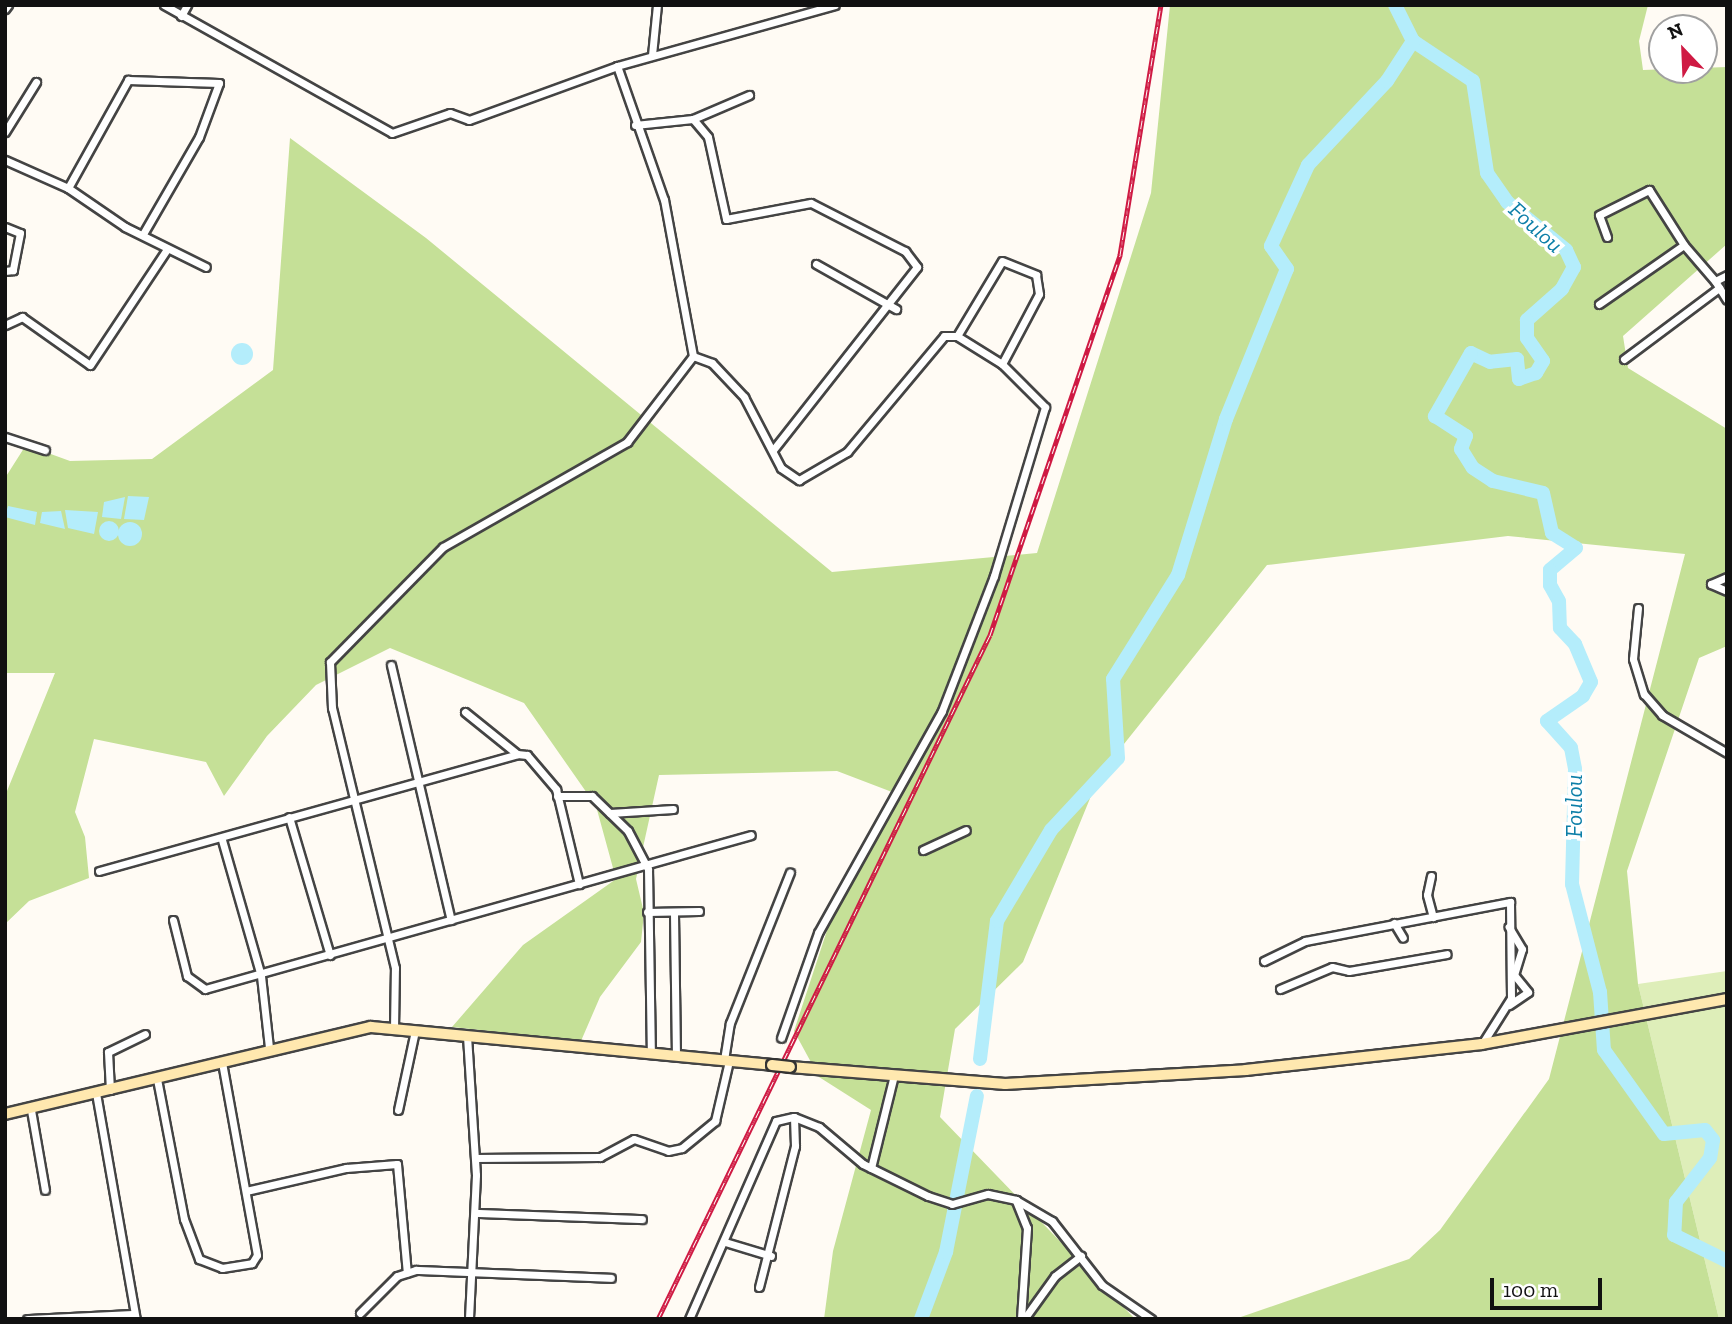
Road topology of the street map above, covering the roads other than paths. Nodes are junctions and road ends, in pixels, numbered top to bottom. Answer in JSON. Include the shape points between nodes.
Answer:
{"nodes":[{"id":1,"x":164,"y":5,"type":"edge"},
{"id":2,"x":187,"y":5,"type":"edge"},
{"id":3,"x":657,"y":5,"type":"edge"},
{"id":4,"x":835,"y":5,"type":"edge"},
{"id":5,"x":181,"y":16,"type":"junction"},
{"id":6,"x":652,"y":55,"type":"junction"},
{"id":7,"x":617,"y":66,"type":"junction"},
{"id":8,"x":36,"y":82,"type":"dead end"},
{"id":9,"x":749,"y":96,"type":"dead end"},
{"id":10,"x":693,"y":119,"type":"junction"},
{"id":11,"x":635,"y":125,"type":"junction"},
{"id":12,"x":5,"y":132,"type":"edge"},
{"id":13,"x":5,"y":160,"type":"edge"},
{"id":14,"x":68,"y":188,"type":"junction"},
{"id":15,"x":5,"y":227,"type":"edge"},
{"id":16,"x":143,"y":234,"type":"junction"},
{"id":17,"x":1607,"y":237,"type":"dead end"},
{"id":18,"x":1684,"y":245,"type":"junction"},
{"id":19,"x":167,"y":249,"type":"junction"},
{"id":20,"x":816,"y":264,"type":"dead end"},
{"id":21,"x":206,"y":267,"type":"dead end"},
{"id":22,"x":5,"y":271,"type":"edge"},
{"id":23,"x":1727,"y":275,"type":"edge"},
{"id":24,"x":1715,"y":281,"type":"junction"},
{"id":25,"x":1719,"y":288,"type":"junction"},
{"id":26,"x":1726,"y":299,"type":"edge"},
{"id":27,"x":1599,"y":304,"type":"dead end"},
{"id":28,"x":892,"y":307,"type":"junction"},
{"id":29,"x":5,"y":325,"type":"edge"},
{"id":30,"x":957,"y":336,"type":"junction"},
{"id":31,"x":693,"y":356,"type":"junction"},
{"id":32,"x":1624,"y":359,"type":"dead end"},
{"id":33,"x":1002,"y":364,"type":"junction"},
{"id":34,"x":5,"y":437,"type":"edge"},
{"id":35,"x":45,"y":450,"type":"dead end"},
{"id":36,"x":773,"y":450,"type":"junction"},
{"id":37,"x":1727,"y":576,"type":"edge"},
{"id":38,"x":1727,"y":592,"type":"edge"},
{"id":39,"x":1637,"y":608,"type":"dead end"},
{"id":40,"x":391,"y":666,"type":"dead end"},
{"id":41,"x":465,"y":712,"type":"dead end"},
{"id":42,"x":1727,"y":753,"type":"edge"},
{"id":43,"x":517,"y":754,"type":"junction"},
{"id":44,"x":418,"y":781,"type":"junction"},
{"id":45,"x":557,"y":796,"type":"junction"},
{"id":46,"x":353,"y":798,"type":"junction"},
{"id":47,"x":673,"y":809,"type":"dead end"},
{"id":48,"x":610,"y":813,"type":"junction"},
{"id":49,"x":289,"y":817,"type":"junction"},
{"id":50,"x":966,"y":830,"type":"dead end"},
{"id":51,"x":751,"y":835,"type":"dead end"},
{"id":52,"x":222,"y":840,"type":"junction"},
{"id":53,"x":923,"y":850,"type":"dead end"},
{"id":54,"x":648,"y":869,"type":"junction"},
{"id":55,"x":99,"y":871,"type":"dead end"},
{"id":56,"x":790,"y":872,"type":"dead end"},
{"id":57,"x":1431,"y":876,"type":"dead end"},
{"id":58,"x":579,"y":884,"type":"junction"},
{"id":59,"x":699,"y":911,"type":"dead end"},
{"id":60,"x":647,"y":912,"type":"junction"},
{"id":61,"x":674,"y":914,"type":"junction"},
{"id":62,"x":1433,"y":916,"type":"junction"},
{"id":63,"x":173,"y":920,"type":"dead end"},
{"id":64,"x":452,"y":920,"type":"junction"},
{"id":65,"x":1394,"y":923,"type":"junction"},
{"id":66,"x":1509,"y":927,"type":"junction"},
{"id":67,"x":390,"y":938,"type":"junction"},
{"id":68,"x":1403,"y":938,"type":"dead end"},
{"id":69,"x":1447,"y":954,"type":"dead end"},
{"id":70,"x":330,"y":955,"type":"junction"},
{"id":71,"x":1264,"y":961,"type":"dead end"},
{"id":72,"x":261,"y":976,"type":"junction"},
{"id":73,"x":1280,"y":989,"type":"dead end"},
{"id":74,"x":1727,"y":999,"type":"edge"},
{"id":75,"x":1509,"y":1005,"type":"junction"},
{"id":76,"x":394,"y":1029,"type":"junction"},
{"id":77,"x":415,"y":1031,"type":"junction"},
{"id":78,"x":145,"y":1034,"type":"dead end"},
{"id":79,"x":467,"y":1036,"type":"junction"},
{"id":80,"x":780,"y":1038,"type":"dead end"},
{"id":81,"x":1482,"y":1044,"type":"junction"},
{"id":82,"x":270,"y":1047,"type":"junction"},
{"id":83,"x":652,"y":1054,"type":"junction"},
{"id":84,"x":676,"y":1055,"type":"junction"},
{"id":85,"x":726,"y":1060,"type":"junction"},
{"id":86,"x":222,"y":1062,"type":"junction"},
{"id":87,"x":894,"y":1075,"type":"junction"},
{"id":88,"x":157,"y":1079,"type":"junction"},
{"id":89,"x":110,"y":1090,"type":"junction"},
{"id":90,"x":96,"y":1093,"type":"junction"},
{"id":91,"x":31,"y":1110,"type":"junction"},
{"id":92,"x":398,"y":1110,"type":"dead end"},
{"id":93,"x":5,"y":1114,"type":"edge"},
{"id":94,"x":794,"y":1117,"type":"junction"},
{"id":95,"x":475,"y":1158,"type":"junction"},
{"id":96,"x":871,"y":1168,"type":"junction"},
{"id":97,"x":45,"y":1190,"type":"dead end"},
{"id":98,"x":246,"y":1191,"type":"junction"},
{"id":99,"x":1016,"y":1200,"type":"junction"},
{"id":100,"x":476,"y":1213,"type":"junction"},
{"id":101,"x":642,"y":1219,"type":"dead end"},
{"id":102,"x":725,"y":1242,"type":"junction"},
{"id":103,"x":771,"y":1256,"type":"junction"},
{"id":104,"x":1081,"y":1256,"type":"junction"},
{"id":105,"x":407,"y":1273,"type":"junction"},
{"id":106,"x":472,"y":1275,"type":"junction"},
{"id":107,"x":611,"y":1278,"type":"dead end"},
{"id":108,"x":760,"y":1287,"type":"dead end"},
{"id":109,"x":360,"y":1313,"type":"dead end"},
{"id":110,"x":135,"y":1316,"type":"edge"},
{"id":111,"x":27,"y":1319,"type":"edge"},
{"id":112,"x":469,"y":1319,"type":"edge"},
{"id":113,"x":689,"y":1319,"type":"edge"},
{"id":114,"x":1022,"y":1319,"type":"edge"},
{"id":115,"x":1151,"y":1319,"type":"edge"}],
"edges":[{"from":1,"to":5,"type":"street"},
{"from":2,"to":5,"type":"street"},
{"from":3,"to":6,"type":"street"},
{"from":4,"to":6,"type":"street"},
{"from":5,"to":7,"type":"street","via":[[392,133],[450,113],[469,120]]},
{"from":6,"to":7,"type":"street"},
{"from":7,"to":11,"type":"street"},
{"from":8,"to":12,"type":"street"},
{"from":9,"to":10,"type":"street"},
{"from":10,"to":11,"type":"street"},
{"from":10,"to":28,"type":"street","via":[[708,137],[726,219],[811,203],[915,261],[914,275]]},
{"from":11,"to":31,"type":"street","via":[[673,238]]},
{"from":13,"to":14,"type":"street"},
{"from":14,"to":16,"type":"street"},
{"from":14,"to":16,"type":"street","via":[[128,80],[219,83],[199,137]]},
{"from":15,"to":22,"type":"street","via":[[20,233],[13,270]]},
{"from":16,"to":19,"type":"street"},
{"from":17,"to":18,"type":"street","via":[[1599,215],[1649,190]]},
{"from":18,"to":24,"type":"street"},
{"from":18,"to":27,"type":"street"},
{"from":19,"to":21,"type":"street"},
{"from":19,"to":29,"type":"street","via":[[90,365],[22,317]]},
{"from":20,"to":28,"type":"street"},
{"from":23,"to":24,"type":"street"},
{"from":24,"to":25,"type":"street"},
{"from":25,"to":26,"type":"street"},
{"from":25,"to":32,"type":"street"},
{"from":28,"to":36,"type":"street"},
{"from":30,"to":33,"type":"street"},
{"from":30,"to":33,"type":"street","via":[[1002,261],[1036,275],[1039,294]]},
{"from":30,"to":36,"type":"street","via":[[936,339],[854,445],[817,474],[791,478]]},
{"from":31,"to":36,"type":"street","via":[[712,363],[744,397]]},
{"from":31,"to":46,"type":"street","via":[[627,442],[443,547],[330,662],[326,682]]},
{"from":33,"to":80,"type":"street","via":[[1045,407],[994,576],[930,736],[818,933]]},
{"from":34,"to":35,"type":"street"},
{"from":37,"to":38,"type":"street","via":[[1711,584]]},
{"from":39,"to":42,"type":"street","via":[[1633,659],[1644,694],[1662,715]]},
{"from":40,"to":44,"type":"street"},
{"from":41,"to":43,"type":"street"},
{"from":43,"to":44,"type":"street"},
{"from":43,"to":45,"type":"street","via":[[545,771]]},
{"from":44,"to":46,"type":"street"},
{"from":44,"to":64,"type":"street"},
{"from":45,"to":48,"type":"street","via":[[592,796]]},
{"from":45,"to":58,"type":"street"},
{"from":46,"to":49,"type":"street"},
{"from":46,"to":67,"type":"street"},
{"from":47,"to":48,"type":"street"},
{"from":48,"to":54,"type":"street"},
{"from":49,"to":52,"type":"street"},
{"from":49,"to":70,"type":"street"},
{"from":50,"to":53,"type":"street"},
{"from":51,"to":54,"type":"street"},
{"from":52,"to":55,"type":"street"},
{"from":52,"to":72,"type":"street"},
{"from":54,"to":58,"type":"street"},
{"from":54,"to":60,"type":"street"},
{"from":56,"to":85,"type":"street","via":[[730,1023]]},
{"from":57,"to":62,"type":"street","via":[[1427,895]]},
{"from":58,"to":64,"type":"street"},
{"from":59,"to":61,"type":"street"},
{"from":60,"to":61,"type":"street"},
{"from":60,"to":83,"type":"street"},
{"from":61,"to":84,"type":"street"},
{"from":62,"to":65,"type":"street"},
{"from":62,"to":66,"type":"street","via":[[1510,902]]},
{"from":63,"to":72,"type":"street","via":[[193,986],[205,989]]},
{"from":64,"to":67,"type":"street"},
{"from":65,"to":68,"type":"street"},
{"from":65,"to":71,"type":"street","via":[[1305,941]]},
{"from":66,"to":75,"type":"street"},
{"from":66,"to":75,"type":"street","via":[[1522,949],[1514,975],[1528,992]]},
{"from":67,"to":70,"type":"street"},
{"from":67,"to":76,"type":"street"},
{"from":69,"to":73,"type":"street","via":[[1349,971],[1332,967]]},
{"from":70,"to":72,"type":"street"},
{"from":72,"to":82,"type":"street"},
{"from":74,"to":81,"type":"street"},
{"from":75,"to":81,"type":"street"},
{"from":76,"to":77,"type":"street"},
{"from":76,"to":82,"type":"street","via":[[348,1029]]},
{"from":77,"to":79,"type":"street"},
{"from":77,"to":92,"type":"street"},
{"from":78,"to":89,"type":"street","via":[[108,1052]]},
{"from":79,"to":83,"type":"street"},
{"from":79,"to":95,"type":"street"},
{"from":81,"to":87,"type":"street","via":[[1133,1077],[1005,1084]]},
{"from":82,"to":86,"type":"street"},
{"from":83,"to":84,"type":"street"},
{"from":84,"to":85,"type":"street"},
{"from":85,"to":87,"type":"street","bridge":true},
{"from":85,"to":95,"type":"street","via":[[715,1121],[682,1148],[668,1151],[634,1139],[600,1157]]},
{"from":86,"to":88,"type":"street"},
{"from":86,"to":98,"type":"street"},
{"from":87,"to":96,"type":"street"},
{"from":88,"to":89,"type":"street"},
{"from":88,"to":98,"type":"street","via":[[184,1219],[201,1261],[228,1268],[255,1259]]},
{"from":89,"to":90,"type":"street"},
{"from":90,"to":91,"type":"street"},
{"from":90,"to":110,"type":"street"},
{"from":91,"to":93,"type":"street"},
{"from":91,"to":97,"type":"street"},
{"from":94,"to":96,"type":"street","via":[[819,1127]]},
{"from":94,"to":102,"type":"street","via":[[776,1121],[733,1208]]},
{"from":94,"to":103,"type":"street","via":[[794,1146]]},
{"from":95,"to":100,"type":"street"},
{"from":96,"to":99,"type":"street","via":[[952,1204],[988,1194]]},
{"from":98,"to":105,"type":"street","via":[[346,1168],[397,1164]]},
{"from":99,"to":104,"type":"street","via":[[1052,1221]]},
{"from":99,"to":114,"type":"street","via":[[1027,1228]]},
{"from":100,"to":101,"type":"street"},
{"from":100,"to":106,"type":"street"},
{"from":102,"to":103,"type":"street"},
{"from":102,"to":113,"type":"street"},
{"from":103,"to":108,"type":"street"},
{"from":104,"to":114,"type":"street","via":[[1055,1276]]},
{"from":104,"to":115,"type":"street","via":[[1102,1285]]},
{"from":105,"to":106,"type":"street"},
{"from":105,"to":109,"type":"street"},
{"from":106,"to":107,"type":"street"},
{"from":106,"to":112,"type":"street"},
{"from":110,"to":111,"type":"street"}]}
